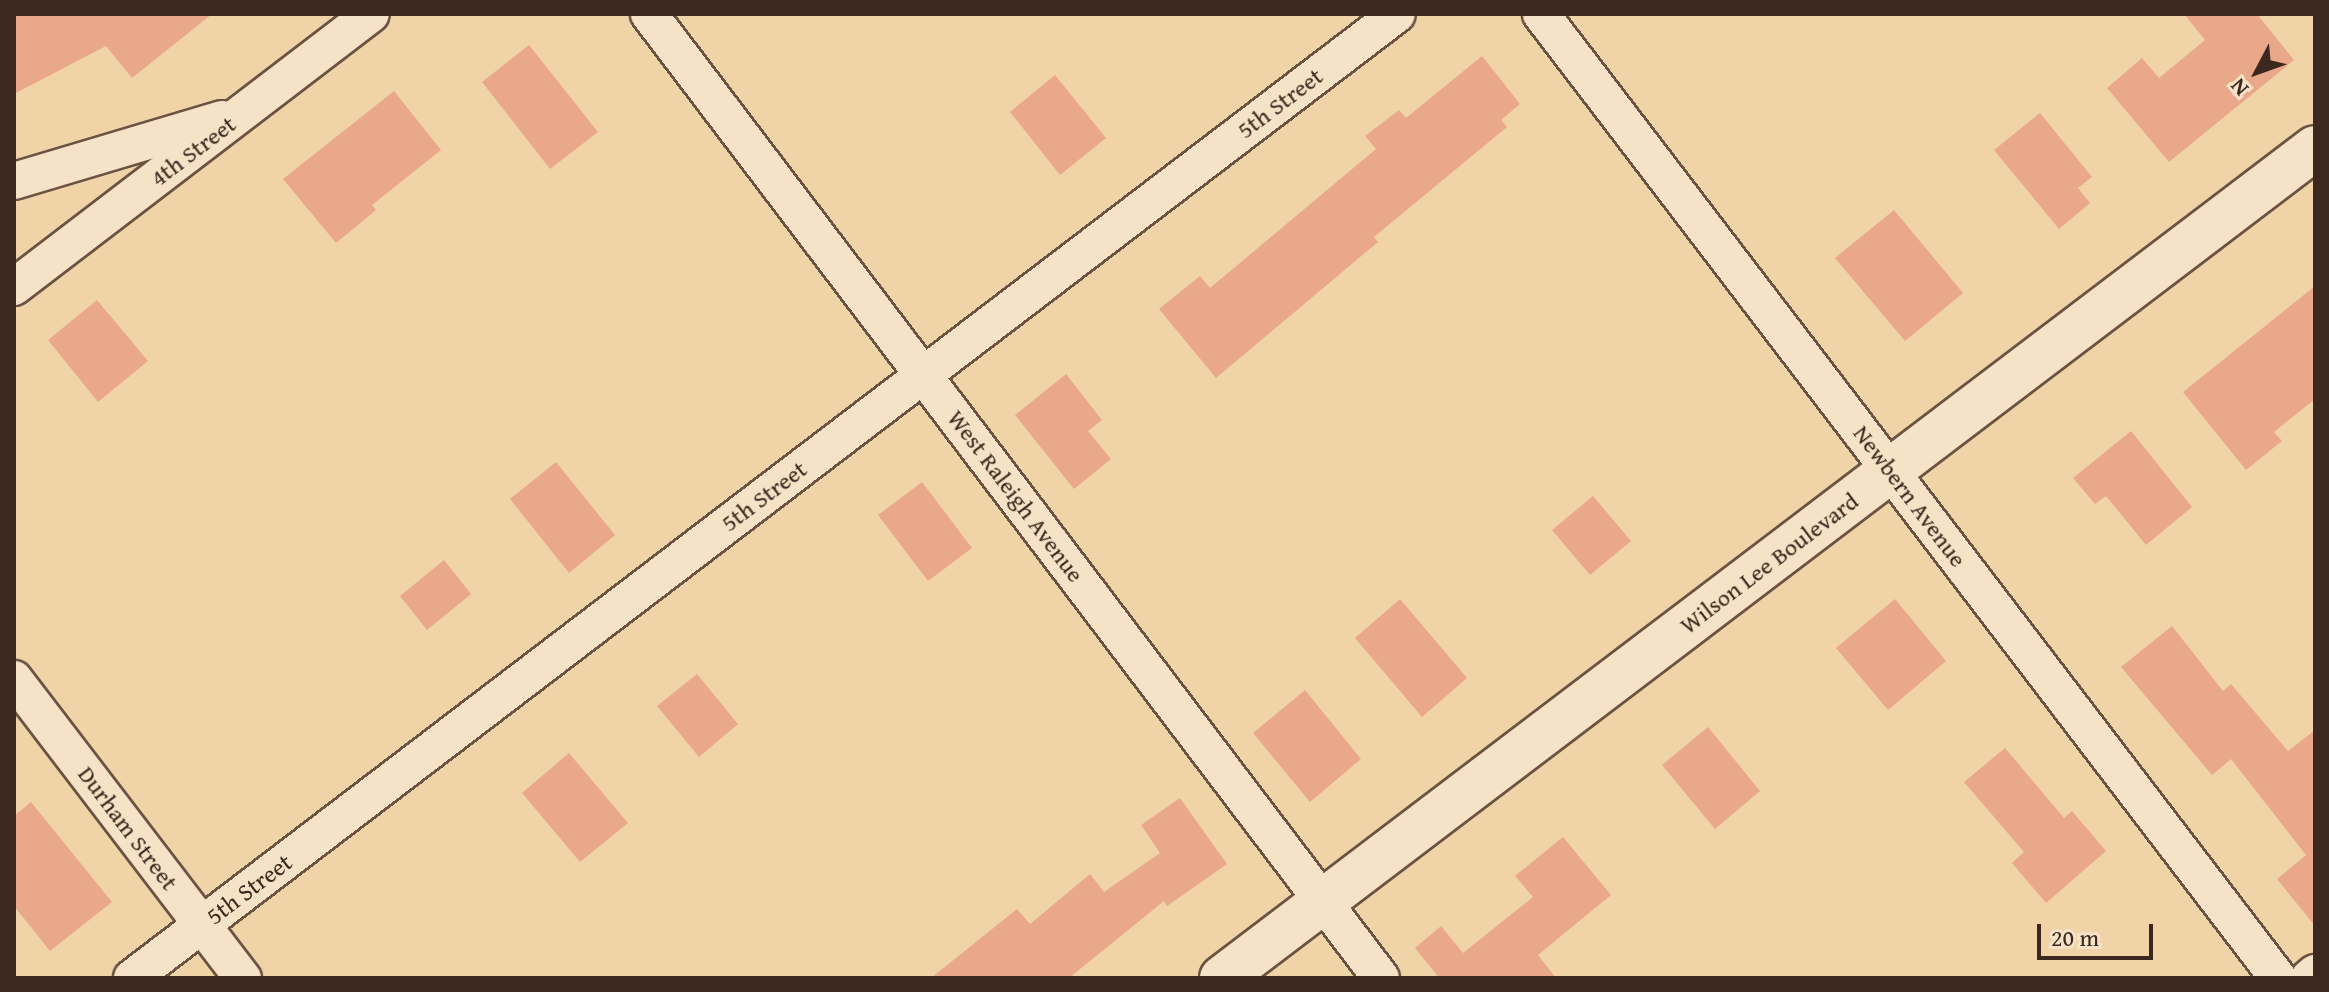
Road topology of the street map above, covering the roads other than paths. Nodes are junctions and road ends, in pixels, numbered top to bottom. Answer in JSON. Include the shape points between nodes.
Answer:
{"nodes":[{"id":1,"x":371,"y":14,"type":"edge"},
{"id":2,"x":649,"y":14,"type":"edge"},
{"id":3,"x":1397,"y":14,"type":"edge"},
{"id":4,"x":1541,"y":14,"type":"edge"},
{"id":5,"x":242,"y":113,"type":"junction"},
{"id":6,"x":2315,"y":148,"type":"edge"},
{"id":7,"x":14,"y":181,"type":"edge"},
{"id":8,"x":14,"y":287,"type":"edge"},
{"id":9,"x":924,"y":375,"type":"junction"},
{"id":10,"x":1890,"y":470,"type":"junction"},
{"id":11,"x":14,"y":679,"type":"edge"},
{"id":12,"x":1323,"y":901,"type":"junction"},
{"id":13,"x":202,"y":924,"type":"junction"},
{"id":14,"x":2315,"y":973,"type":"edge"},
{"id":15,"x":132,"y":978,"type":"edge"},
{"id":16,"x":243,"y":978,"type":"edge"},
{"id":17,"x":1222,"y":978,"type":"edge"},
{"id":18,"x":1381,"y":978,"type":"edge"},
{"id":19,"x":2278,"y":978,"type":"edge"},
{"id":20,"x":2309,"y":978,"type":"edge"}],
"edges":[{"from":1,"to":5,"type":"street","name":"4th Street"},
{"from":2,"to":9,"type":"street","name":"West Raleigh Avenue"},
{"from":3,"to":9,"type":"street","name":"5th Street"},
{"from":4,"to":10,"type":"street","name":"Newbern Avenue"},
{"from":5,"to":7,"type":"street"},
{"from":5,"to":8,"type":"street","name":"4th Street"},
{"from":6,"to":10,"type":"street","name":"Wilson Lee Boulevard"},
{"from":9,"to":12,"type":"street","name":"West Raleigh Avenue"},
{"from":9,"to":13,"type":"street","name":"5th Street"},
{"from":10,"to":12,"type":"street","name":"Wilson Lee Boulevard"},
{"from":10,"to":19,"type":"street","name":"Newbern Avenue"},
{"from":11,"to":13,"type":"street","name":"Durham Street"},
{"from":12,"to":17,"type":"street","name":"Wilson Lee Boulevard"},
{"from":12,"to":18,"type":"street","name":"West Raleigh Avenue"},
{"from":13,"to":15,"type":"street","name":"5th Street"},
{"from":13,"to":16,"type":"street","name":"Durham Street"},
{"from":14,"to":20,"type":"street"}]}
